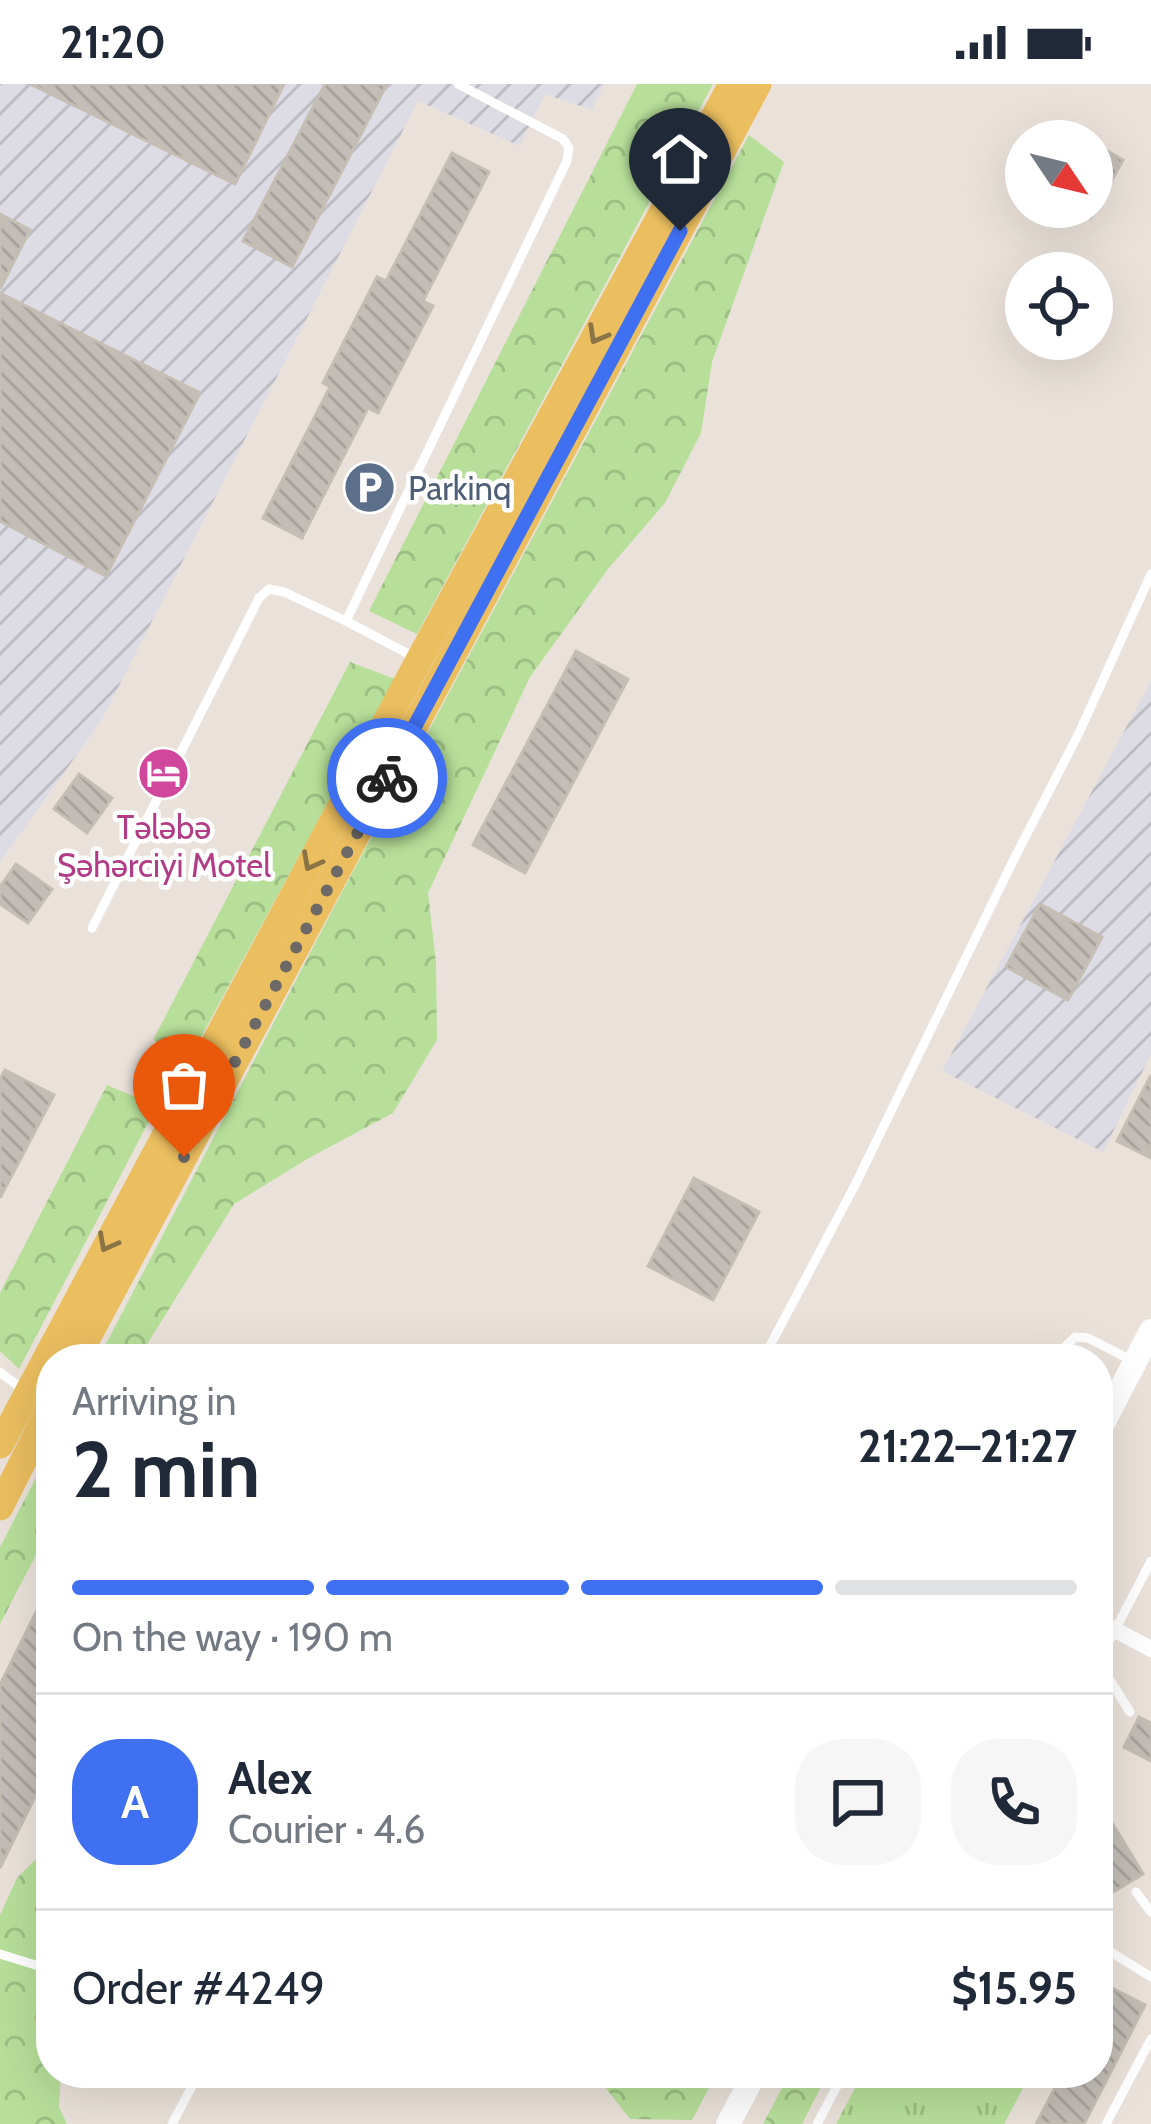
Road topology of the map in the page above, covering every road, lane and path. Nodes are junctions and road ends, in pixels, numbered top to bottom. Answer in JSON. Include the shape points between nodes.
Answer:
{"nodes":[{"id":1,"x":458,"y":84,"type":"edge"},
{"id":2,"x":732,"y":84,"type":"edge"},
{"id":3,"x":758,"y":84,"type":"edge"},
{"id":4,"x":1151,"y":574,"type":"edge"},
{"id":5,"x":346,"y":621,"type":"junction"},
{"id":6,"x":431,"y":667,"type":"junction"},
{"id":7,"x":92,"y":928,"type":"dead end"},
{"id":8,"x":1151,"y":1331,"type":"edge"},
{"id":9,"x":68,"y":1344,"type":"edge"},
{"id":10,"x":84,"y":1344,"type":"edge"},
{"id":11,"x":772,"y":1344,"type":"edge"},
{"id":12,"x":1068,"y":1344,"type":"edge"},
{"id":13,"x":1100,"y":1344,"type":"edge"},
{"id":14,"x":1113,"y":1351,"type":"edge"},
{"id":15,"x":1135,"y":1362,"type":"junction"},
{"id":16,"x":0,"y":1372,"type":"edge"},
{"id":17,"x":36,"y":1397,"type":"edge"},
{"id":18,"x":36,"y":1403,"type":"edge"},
{"id":19,"x":1113,"y":1404,"type":"edge"},
{"id":20,"x":36,"y":1407,"type":"edge"},
{"id":21,"x":0,"y":1445,"type":"edge"},
{"id":22,"x":0,"y":1507,"type":"edge"},
{"id":23,"x":1151,"y":1561,"type":"edge"},
{"id":24,"x":1113,"y":1616,"type":"edge"},
{"id":25,"x":1113,"y":1630,"type":"edge"},
{"id":26,"x":1151,"y":1649,"type":"edge"},
{"id":27,"x":1113,"y":1686,"type":"edge"},
{"id":28,"x":1130,"y":1712,"type":"dead end"},
{"id":29,"x":1136,"y":1892,"type":"dead end"},
{"id":30,"x":1151,"y":1912,"type":"edge"},
{"id":31,"x":1113,"y":1953,"type":"edge"},
{"id":32,"x":0,"y":1954,"type":"edge"},
{"id":33,"x":36,"y":1964,"type":"edge"},
{"id":34,"x":1151,"y":1977,"type":"edge"},
{"id":35,"x":1151,"y":2039,"type":"edge"},
{"id":36,"x":191,"y":2088,"type":"edge"},
{"id":37,"x":747,"y":2088,"type":"edge"},
{"id":38,"x":836,"y":2088,"type":"edge"},
{"id":39,"x":172,"y":2124,"type":"edge"},
{"id":40,"x":728,"y":2124,"type":"edge"},
{"id":41,"x":817,"y":2124,"type":"edge"},
{"id":42,"x":1106,"y":2124,"type":"edge"}],
"edges":[{"from":1,"to":5,"type":"lane","via":[[562,140],[567,161]]},
{"from":2,"to":6,"type":"main road","one_way":true},
{"from":3,"to":6,"type":"main road"},
{"from":4,"to":11,"type":"lane"},
{"from":5,"to":6,"type":"lane"},
{"from":5,"to":7,"type":"lane","via":[[284,592],[269,589],[259,598]]},
{"from":6,"to":9,"type":"main road","one_way":true},
{"from":6,"to":10,"type":"main road"},
{"from":8,"to":15,"type":"main road"},
{"from":12,"to":13,"type":"lane","via":[[1075,1337]]},
{"from":14,"to":15,"type":"lane"},
{"from":15,"to":19,"type":"main road"},
{"from":16,"to":17,"type":"lane"},
{"from":18,"to":21,"type":"main road"},
{"from":20,"to":22,"type":"main road"},
{"from":23,"to":24,"type":"lane"},
{"from":25,"to":26,"type":"street"},
{"from":27,"to":28,"type":"lane"},
{"from":29,"to":30,"type":"lane"},
{"from":31,"to":34,"type":"lane"},
{"from":32,"to":33,"type":"lane"},
{"from":35,"to":42,"type":"lane"},
{"from":36,"to":39,"type":"lane"},
{"from":37,"to":40,"type":"main road"},
{"from":38,"to":41,"type":"lane"}]}
